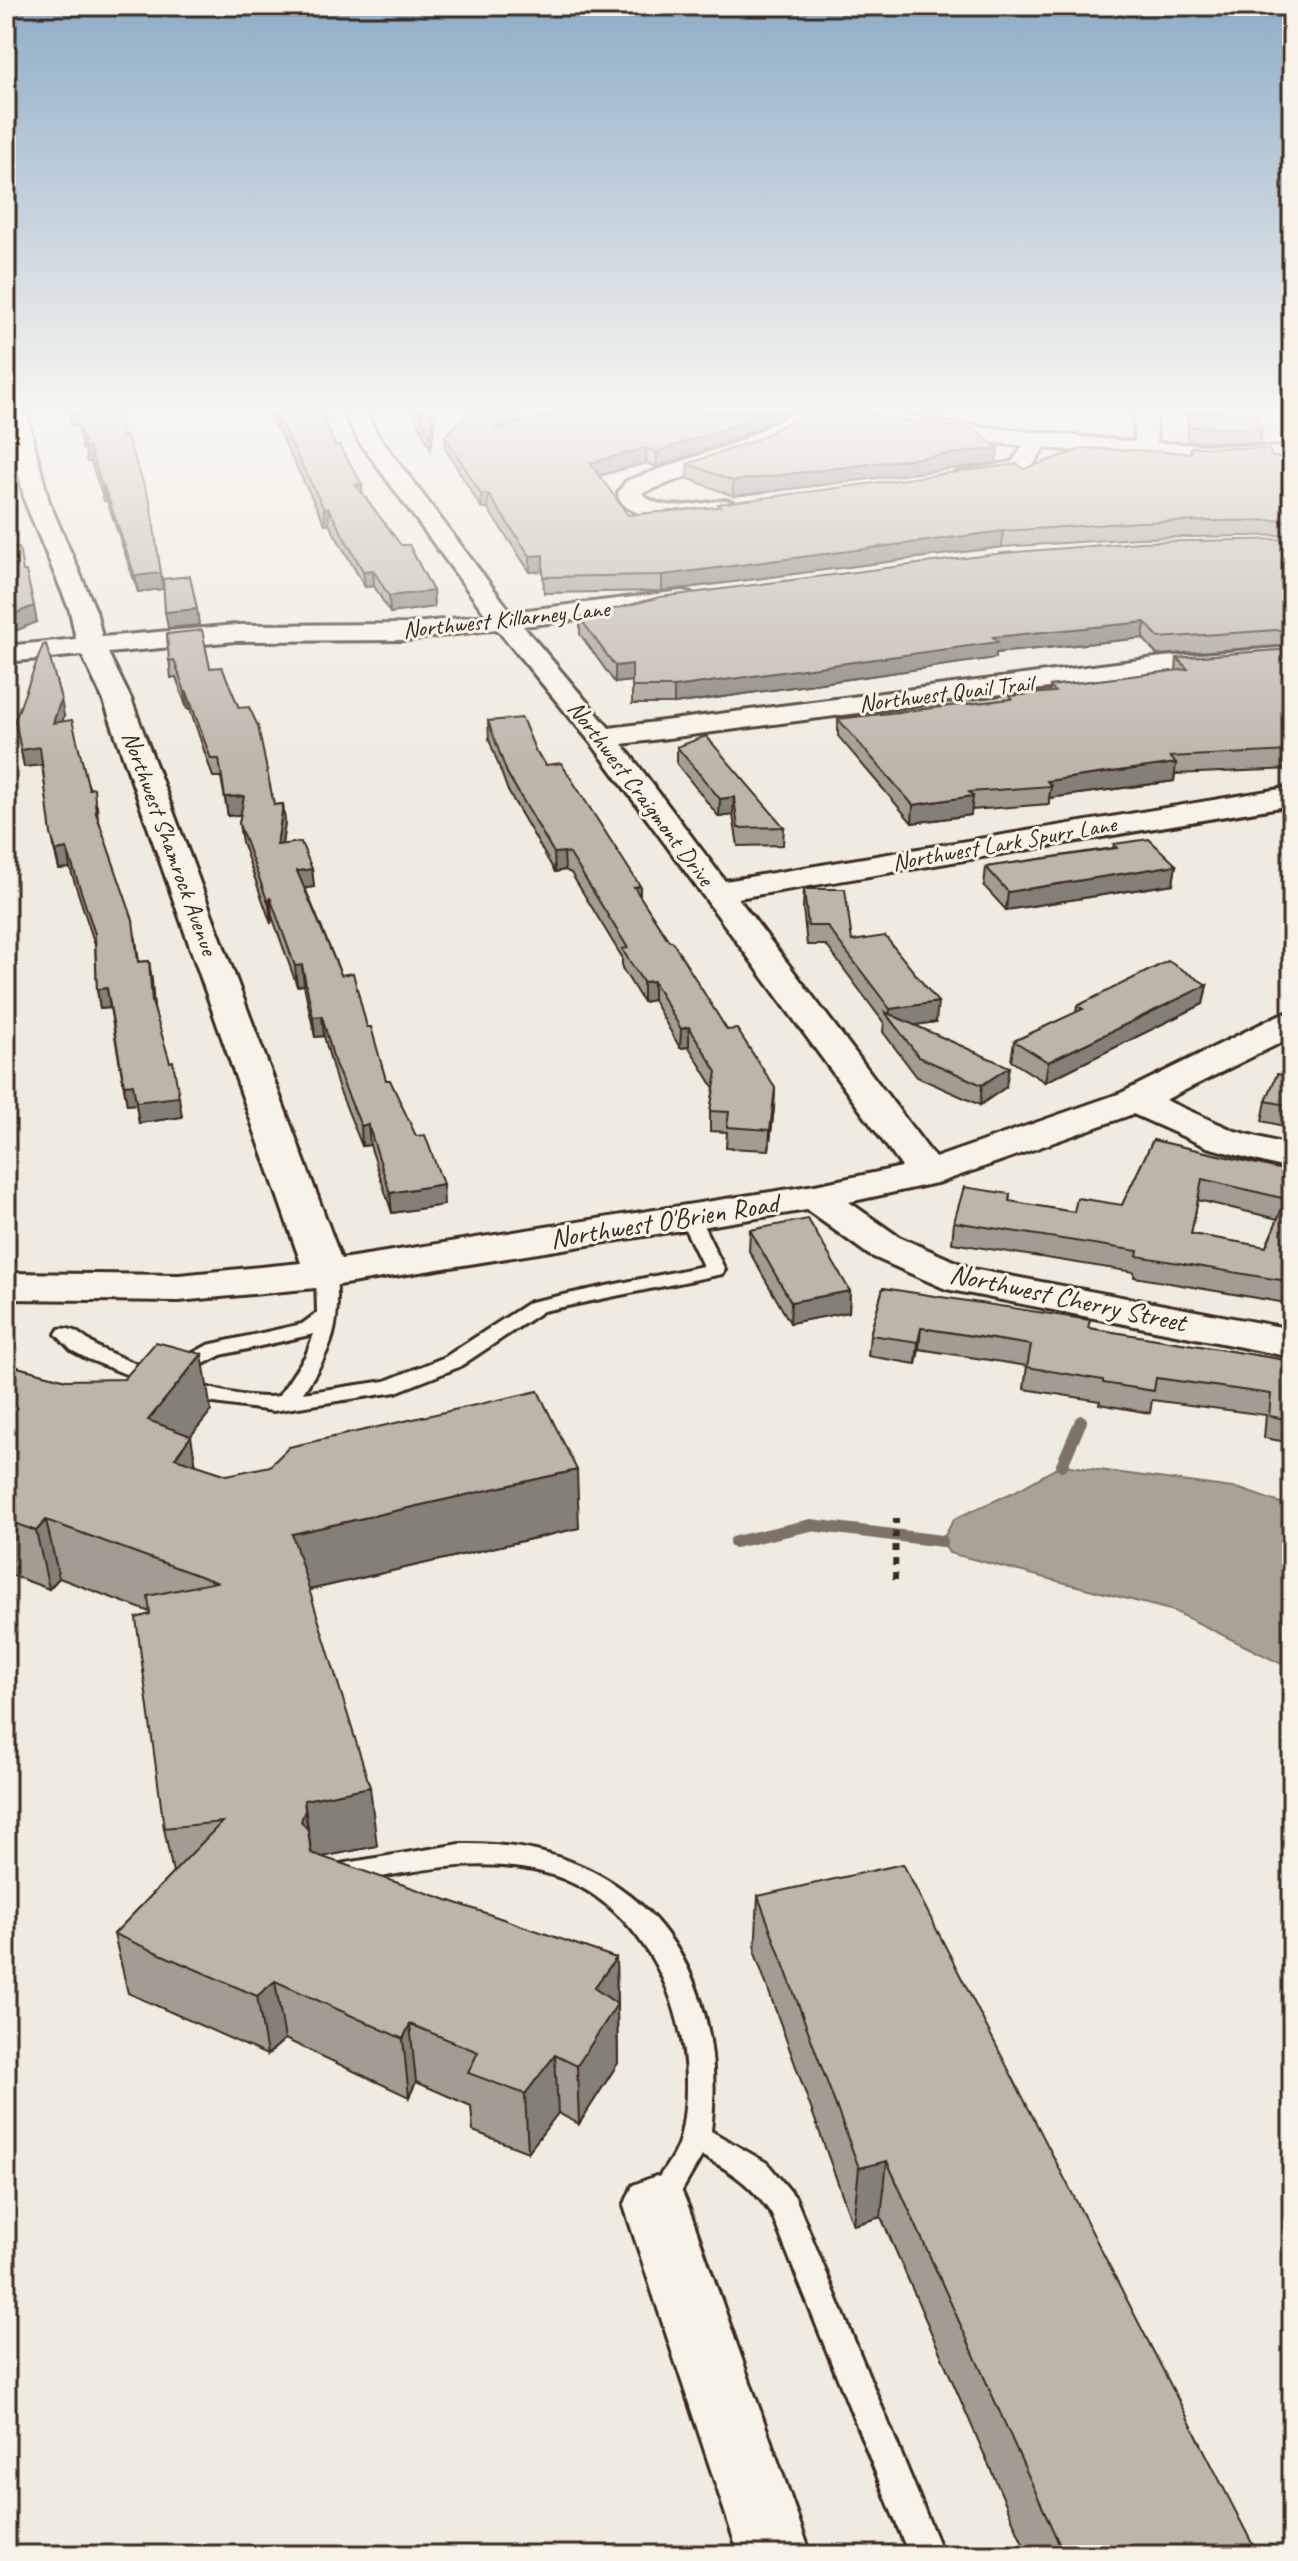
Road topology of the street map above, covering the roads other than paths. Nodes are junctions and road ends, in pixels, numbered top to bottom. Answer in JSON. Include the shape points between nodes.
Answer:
{"nodes":[{"id":1,"x":49,"y":532,"type":"edge"},
{"id":2,"x":438,"y":532,"type":"edge"},
{"id":3,"x":703,"y":596,"type":"edge"},
{"id":4,"x":505,"y":622,"type":"junction"},
{"id":5,"x":90,"y":644,"type":"junction"},
{"id":6,"x":6,"y":654,"type":"edge"},
{"id":7,"x":1292,"y":655,"type":"edge"},
{"id":8,"x":602,"y":738,"type":"junction"},
{"id":9,"x":1292,"y":796,"type":"edge"},
{"id":10,"x":716,"y":892,"type":"junction"},
{"id":11,"x":1292,"y":1023,"type":"edge"},
{"id":12,"x":1134,"y":1101,"type":"junction"},
{"id":13,"x":1292,"y":1158,"type":"edge"},
{"id":14,"x":927,"y":1174,"type":"junction"},
{"id":15,"x":815,"y":1197,"type":"junction"},
{"id":16,"x":689,"y":1217,"type":"junction"},
{"id":17,"x":6,"y":1286,"type":"edge"},
{"id":18,"x":328,"y":1294,"type":"junction"},
{"id":19,"x":66,"y":1334,"type":"dead end"},
{"id":20,"x":1292,"y":1343,"type":"edge"},
{"id":21,"x":168,"y":1383,"type":"junction"},
{"id":22,"x":287,"y":1401,"type":"junction"},
{"id":23,"x":325,"y":1878,"type":"edge"},
{"id":24,"x":695,"y":2138,"type":"junction"},
{"id":25,"x":656,"y":2206,"type":"joint"},
{"id":26,"x":775,"y":2555,"type":"edge"},
{"id":27,"x":926,"y":2555,"type":"edge"}],
"edges":[{"from":1,"to":5,"type":"street","name":"Northwest Shamrock Avenue","via":[[83,611]]},
{"from":2,"to":4,"type":"street","name":"Northwest Craigmont Drive"},
{"from":3,"to":4,"type":"street","name":"Northwest Killarney Lane"},
{"from":4,"to":5,"type":"street","name":"Northwest Killarney Lane","via":[[407,632],[236,633]]},
{"from":4,"to":8,"type":"street","name":"Northwest Craigmont Drive"},
{"from":5,"to":6,"type":"street","name":"Northwest Killarney Lane"},
{"from":5,"to":18,"type":"street","name":"Northwest Shamrock Avenue","via":[[117,699]]},
{"from":7,"to":8,"type":"street","name":"Northwest Quail Trail","via":[[1207,660]]},
{"from":8,"to":10,"type":"street","name":"Northwest Craigmont Drive"},
{"from":9,"to":10,"type":"street","name":"Northwest Lark Spurr Lane"},
{"from":10,"to":14,"type":"street","name":"Northwest Craigmont Drive"},
{"from":11,"to":12,"type":"street","name":"Northwest O'Brien Road"},
{"from":12,"to":13,"type":"street","via":[[1221,1139]]},
{"from":12,"to":14,"type":"street","name":"Northwest O'Brien Road"},
{"from":14,"to":15,"type":"street","name":"Northwest O'Brien Road"},
{"from":15,"to":16,"type":"street","name":"Northwest O'Brien Road"},
{"from":15,"to":20,"type":"street","name":"Northwest Cherry Street","via":[[884,1246],[961,1280]]},
{"from":16,"to":18,"type":"street","name":"Northwest O'Brien Road"},
{"from":16,"to":22,"type":"lane","via":[[715,1270],[537,1306],[452,1362],[389,1387]]},
{"from":17,"to":18,"type":"street","name":"Northwest O'Brien Road"},
{"from":18,"to":21,"type":"lane","via":[[309,1329],[215,1350],[184,1366]]},
{"from":18,"to":22,"type":"lane","via":[[320,1353]]},
{"from":19,"to":21,"type":"lane","via":[[86,1349]]},
{"from":21,"to":22,"type":"lane","via":[[214,1396]]},
{"from":23,"to":24,"type":"lane","via":[[478,1852],[540,1860],[592,1880],[630,1908],[659,1940],[680,1984],[696,2031],[703,2087]]},
{"from":24,"to":25,"type":"lane"},
{"from":24,"to":27,"type":"lane","via":[[751,2166],[784,2207]]},
{"from":25,"to":26,"type":"street"}]}
